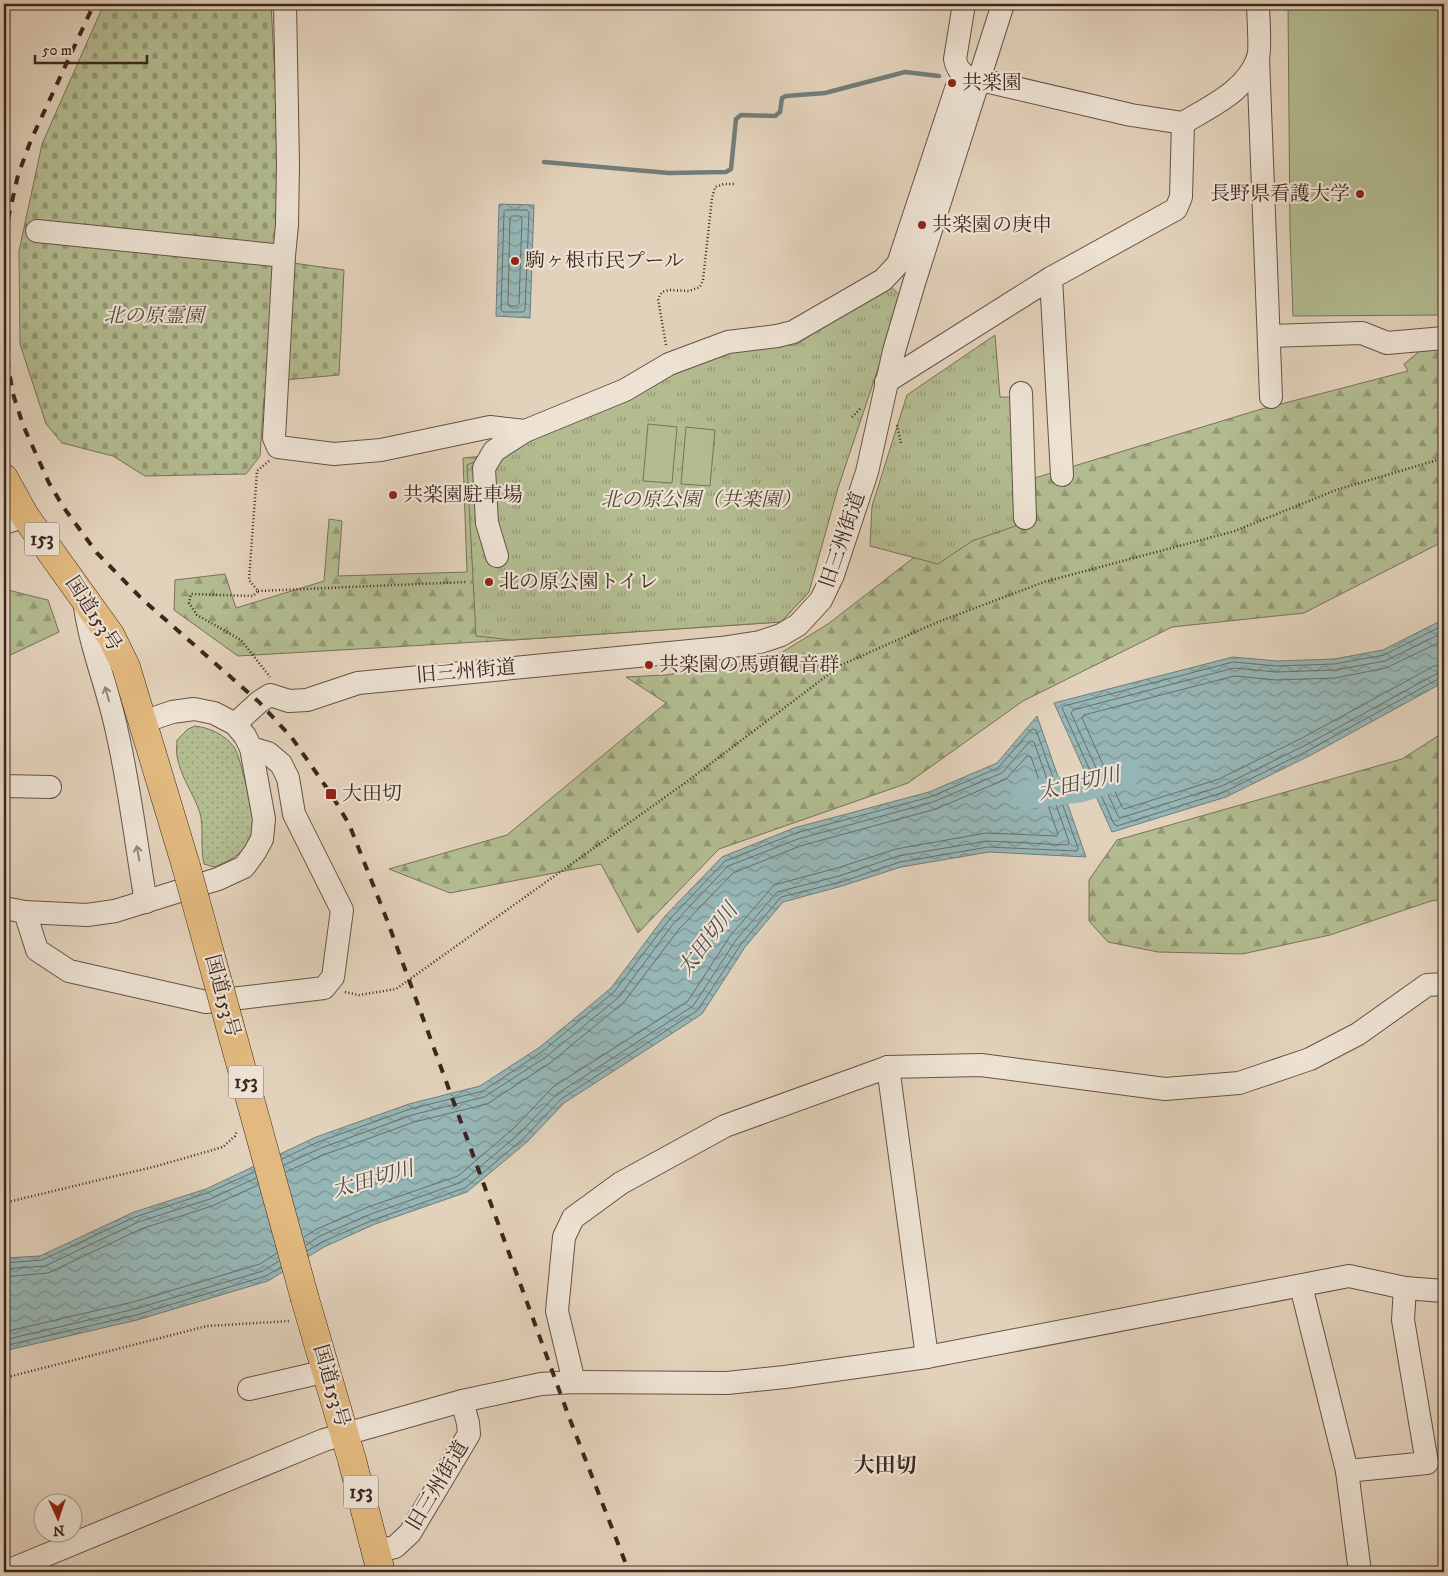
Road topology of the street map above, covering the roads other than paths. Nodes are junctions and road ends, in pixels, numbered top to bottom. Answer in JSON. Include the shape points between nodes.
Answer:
{"nodes":[{"id":1,"x":285,"y":4,"type":"edge"},
{"id":2,"x":964,"y":4,"type":"edge"},
{"id":3,"x":1003,"y":4,"type":"edge"},
{"id":4,"x":1258,"y":4,"type":"edge"},
{"id":5,"x":1258,"y":57,"type":"junction"},
{"id":6,"x":978,"y":78,"type":"junction"},
{"id":7,"x":1183,"y":123,"type":"junction"},
{"id":8,"x":932,"y":198,"type":"junction"},
{"id":9,"x":37,"y":231,"type":"dead end"},
{"id":10,"x":284,"y":256,"type":"junction"},
{"id":11,"x":1051,"y":278,"type":"junction"},
{"id":12,"x":1269,"y":336,"type":"junction"},
{"id":13,"x":1444,"y":338,"type":"edge"},
{"id":14,"x":886,"y":382,"type":"junction"},
{"id":15,"x":1021,"y":393,"type":"dead end"},
{"id":16,"x":1271,"y":397,"type":"dead end"},
{"id":17,"x":525,"y":431,"type":"junction"},
{"id":18,"x":1061,"y":445,"type":"junction"},
{"id":19,"x":1022,"y":446,"type":"junction"},
{"id":20,"x":1062,"y":475,"type":"dead end"},
{"id":21,"x":4,"y":478,"type":"edge"},
{"id":22,"x":1025,"y":518,"type":"dead end"},
{"id":23,"x":14,"y":520,"type":"edge"},
{"id":24,"x":497,"y":556,"type":"dead end"},
{"id":25,"x":84,"y":597,"type":"junction"},
{"id":26,"x":143,"y":722,"type":"junction"},
{"id":27,"x":235,"y":724,"type":"junction"},
{"id":28,"x":251,"y":748,"type":"junction"},
{"id":29,"x":4,"y":786,"type":"edge"},
{"id":30,"x":50,"y":787,"type":"dead end"},
{"id":31,"x":146,"y":902,"type":"junction"},
{"id":32,"x":14,"y":910,"type":"edge"},
{"id":33,"x":1444,"y":984,"type":"edge"},
{"id":34,"x":888,"y":1067,"type":"junction"},
{"id":35,"x":1301,"y":1286,"type":"junction"},
{"id":36,"x":1405,"y":1288,"type":"junction"},
{"id":37,"x":1444,"y":1292,"type":"edge"},
{"id":38,"x":928,"y":1357,"type":"junction"},
{"id":39,"x":327,"y":1371,"type":"junction"},
{"id":40,"x":574,"y":1382,"type":"junction"},
{"id":41,"x":249,"y":1389,"type":"dead end"},
{"id":42,"x":462,"y":1401,"type":"junction"},
{"id":43,"x":345,"y":1434,"type":"junction"},
{"id":44,"x":1347,"y":1471,"type":"junction"},
{"id":45,"x":379,"y":1562,"type":"edge"},
{"id":46,"x":5,"y":1572,"type":"edge"},
{"id":47,"x":1360,"y":1572,"type":"edge"}],
"edges":[{"from":1,"to":10,"type":"street","via":[[288,225]]},
{"from":2,"to":6,"type":"street","via":[[955,59],[962,74]]},
{"from":3,"to":6,"type":"street","name":"旧三州街道"},
{"from":4,"to":5,"type":"street"},
{"from":5,"to":7,"type":"street","via":[[1240,86]]},
{"from":5,"to":12,"type":"street"},
{"from":6,"to":7,"type":"street","via":[[1131,115]]},
{"from":6,"to":8,"type":"street","name":"旧三州街道"},
{"from":7,"to":11,"type":"street","via":[[1180,197],[1176,209]]},
{"from":8,"to":14,"type":"street","name":"旧三州街道","via":[[914,283]]},
{"from":8,"to":17,"type":"street","via":[[898,264],[883,280],[793,332],[728,342],[675,362],[625,390]]},
{"from":9,"to":10,"type":"street"},
{"from":10,"to":17,"type":"street","via":[[274,438],[278,447],[334,454],[381,450],[490,427]]},
{"from":11,"to":14,"type":"street"},
{"from":11,"to":18,"type":"street"},
{"from":12,"to":13,"type":"street","via":[[1362,333],[1387,343]]},
{"from":12,"to":16,"type":"street"},
{"from":14,"to":27,"type":"street","name":"旧三州街道","via":[[866,472],[836,569],[822,600],[798,625],[781,635],[721,648],[358,683],[307,700],[289,701],[270,695]]},
{"from":15,"to":19,"type":"street"},
{"from":17,"to":24,"type":"street","via":[[494,450],[484,468],[487,523]]},
{"from":18,"to":19,"type":"street"},
{"from":18,"to":20,"type":"street"},
{"from":19,"to":22,"type":"street"},
{"from":21,"to":23,"type":"highway","name":"国道153号","number":"153"},
{"from":23,"to":25,"type":"highway","name":"国道153号","number":"153"},
{"from":25,"to":26,"type":"highway","name":"国道153号","number":"153","via":[[111,636],[126,667]]},
{"from":31,"to":25,"type":"street","one_way":true,"via":[[117,732],[86,617]]},
{"from":26,"to":27,"type":"street","via":[[172,712],[194,709],[214,713]]},
{"from":26,"to":39,"type":"highway","name":"国道153号","number":"153","bridge":true,"via":[[186,866],[297,1309]]},
{"from":27,"to":28,"type":"street"},
{"from":28,"to":31,"type":"street","via":[[264,819],[262,839],[255,852],[244,867],[218,879]]},
{"from":28,"to":32,"type":"street","via":[[268,754],[281,764],[288,778],[294,814],[342,910],[333,977],[324,988],[206,1002],[69,971],[37,950]]},
{"from":29,"to":30,"type":"street"},
{"from":31,"to":32,"type":"street","via":[[87,915]]},
{"from":33,"to":34,"type":"street","via":[[1427,985],[1358,1034],[1310,1059],[1239,1083],[1165,1089],[981,1065]]},
{"from":34,"to":38,"type":"street"},
{"from":34,"to":40,"type":"street","via":[[725,1126],[621,1183],[573,1218],[564,1237],[557,1311]]},
{"from":35,"to":36,"type":"street","via":[[1349,1276]]},
{"from":35,"to":38,"type":"street"},
{"from":35,"to":44,"type":"street"},
{"from":36,"to":37,"type":"street"},
{"from":36,"to":44,"type":"street","via":[[1403,1320],[1427,1463]]},
{"from":38,"to":40,"type":"street","via":[[727,1383]]},
{"from":39,"to":41,"type":"street"},
{"from":39,"to":43,"type":"highway","name":"国道153号","number":"153"},
{"from":40,"to":42,"type":"street","via":[[541,1384]]},
{"from":42,"to":43,"type":"street"},
{"from":42,"to":45,"type":"street","name":"旧三州街道","via":[[469,1434],[410,1533]]},
{"from":43,"to":45,"type":"highway","name":"国道153号","number":"153"},
{"from":43,"to":46,"type":"street"},
{"from":44,"to":47,"type":"street"}]}
